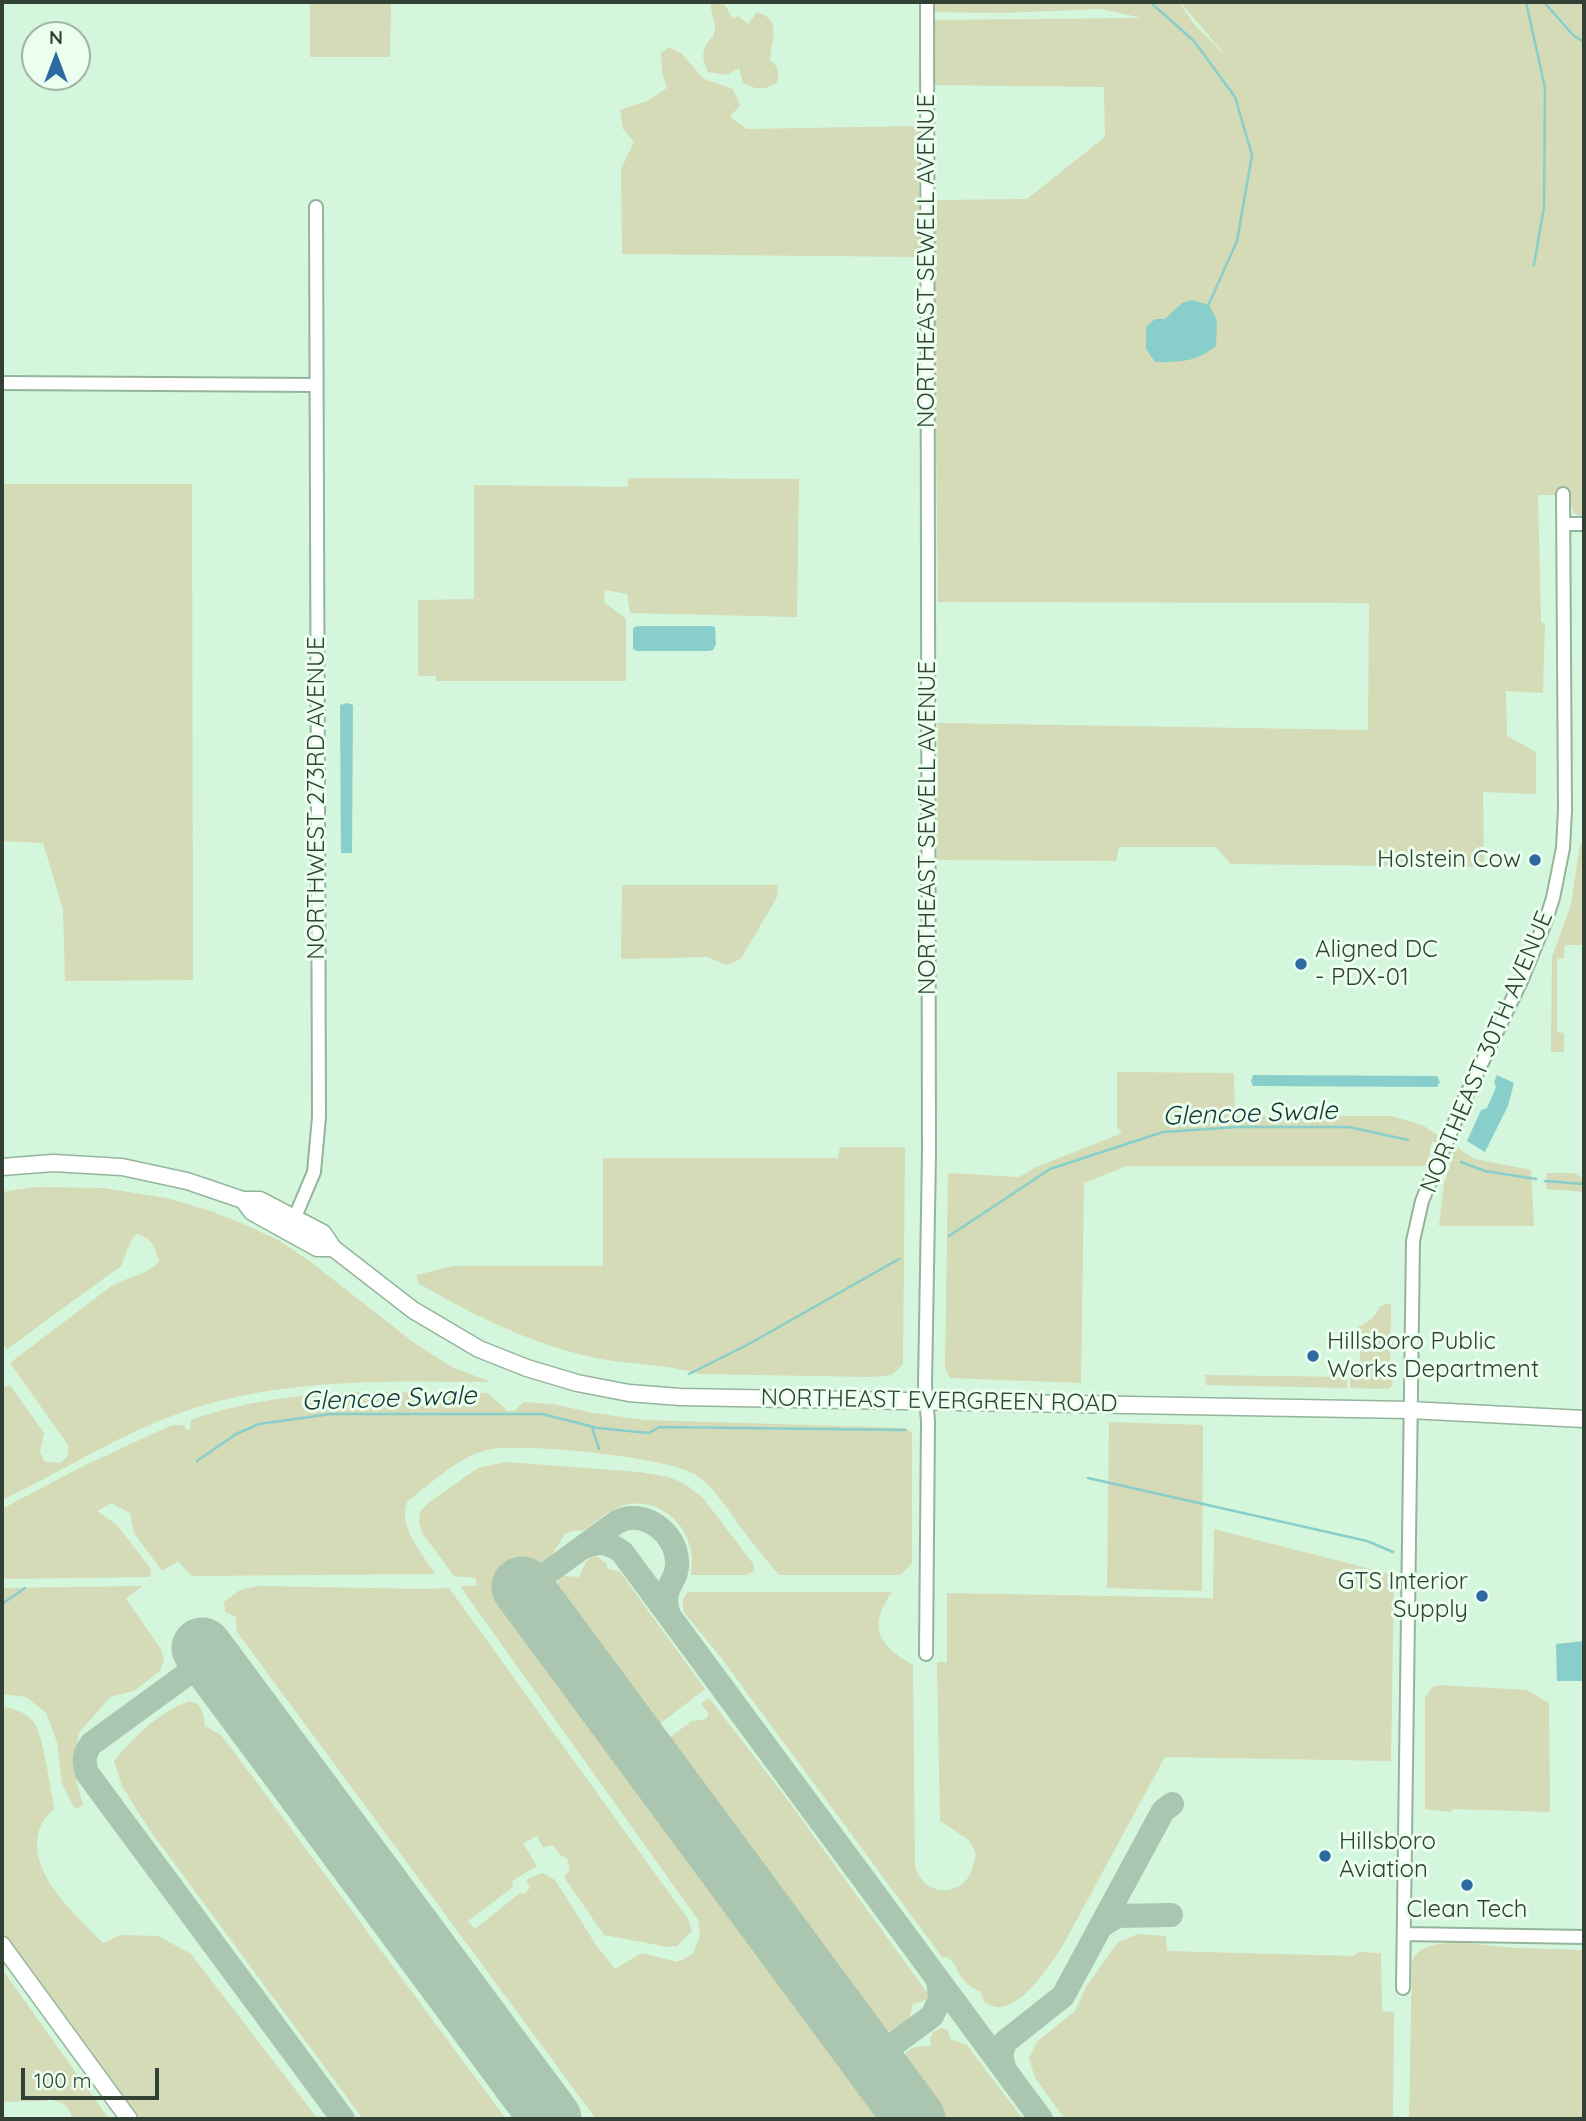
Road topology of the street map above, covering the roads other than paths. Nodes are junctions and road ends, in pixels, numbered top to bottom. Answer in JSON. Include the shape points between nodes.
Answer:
{"nodes":[{"id":1,"x":928,"y":2,"type":"edge"},
{"id":2,"x":316,"y":206,"type":"dead end"},
{"id":3,"x":2,"y":383,"type":"edge"},
{"id":4,"x":316,"y":385,"type":"junction"},
{"id":5,"x":1563,"y":494,"type":"dead end"},
{"id":6,"x":1564,"y":524,"type":"junction"},
{"id":7,"x":1584,"y":524,"type":"edge"},
{"id":8,"x":2,"y":1167,"type":"edge"},
{"id":9,"x":243,"y":1200,"type":"junction"},
{"id":10,"x":295,"y":1217,"type":"junction"},
{"id":11,"x":333,"y":1248,"type":"junction"},
{"id":12,"x":926,"y":1401,"type":"junction"},
{"id":13,"x":1410,"y":1410,"type":"junction"},
{"id":14,"x":1584,"y":1419,"type":"edge"},
{"id":15,"x":926,"y":1654,"type":"dead end"},
{"id":16,"x":1405,"y":1934,"type":"junction"},
{"id":17,"x":1584,"y":1937,"type":"edge"},
{"id":18,"x":2,"y":1945,"type":"edge"},
{"id":19,"x":1403,"y":1988,"type":"dead end"},
{"id":20,"x":130,"y":2119,"type":"edge"}],
"edges":[{"from":1,"to":12,"type":"street","name":"NORTHEAST SEWELL AVENUE"},
{"from":2,"to":4,"type":"street","name":"NORTHWEST 273RD AVENUE"},
{"from":3,"to":4,"type":"street"},
{"from":4,"to":10,"type":"street","name":"NORTHWEST 273RD AVENUE","via":[[319,1118],[314,1172]]},
{"from":5,"to":6,"type":"street","name":"NORTHEAST 30TH AVENUE"},
{"from":6,"to":7,"type":"street"},
{"from":6,"to":13,"type":"street","name":"NORTHEAST 30TH AVENUE","via":[[1563,848],[1539,939],[1470,1084],[1422,1202],[1411,1266]]},
{"from":8,"to":9,"type":"main road","name":"NORTHEAST EVERGREEN ROAD","via":[[52,1163],[122,1167],[187,1181]]},
{"from":9,"to":10,"type":"main road","name":"NORTHEAST EVERGREEN ROAD","via":[[260,1200]]},
{"from":9,"to":11,"type":"main road","name":"NORTHEAST EVERGREEN ROAD","via":[[251,1212],[317,1248]]},
{"from":10,"to":11,"type":"main road","name":"NORTHEAST EVERGREEN ROAD","via":[[323,1233]]},
{"from":11,"to":12,"type":"main road","name":"NORTHEAST EVERGREEN ROAD","via":[[457,1338],[551,1377],[656,1396]]},
{"from":12,"to":13,"type":"main road","name":"NORTHEAST EVERGREEN ROAD"},
{"from":12,"to":15,"type":"street","name":"NORTHEAST SEWELL AVENUE"},
{"from":13,"to":14,"type":"main road","name":"NORTHEAST EVERGREEN ROAD"},
{"from":13,"to":16,"type":"street","name":"NORTHEAST 30TH AVENUE"},
{"from":16,"to":17,"type":"street"},
{"from":16,"to":19,"type":"street","name":"NORTHEAST 30TH AVENUE"},
{"from":18,"to":20,"type":"main road"}]}
